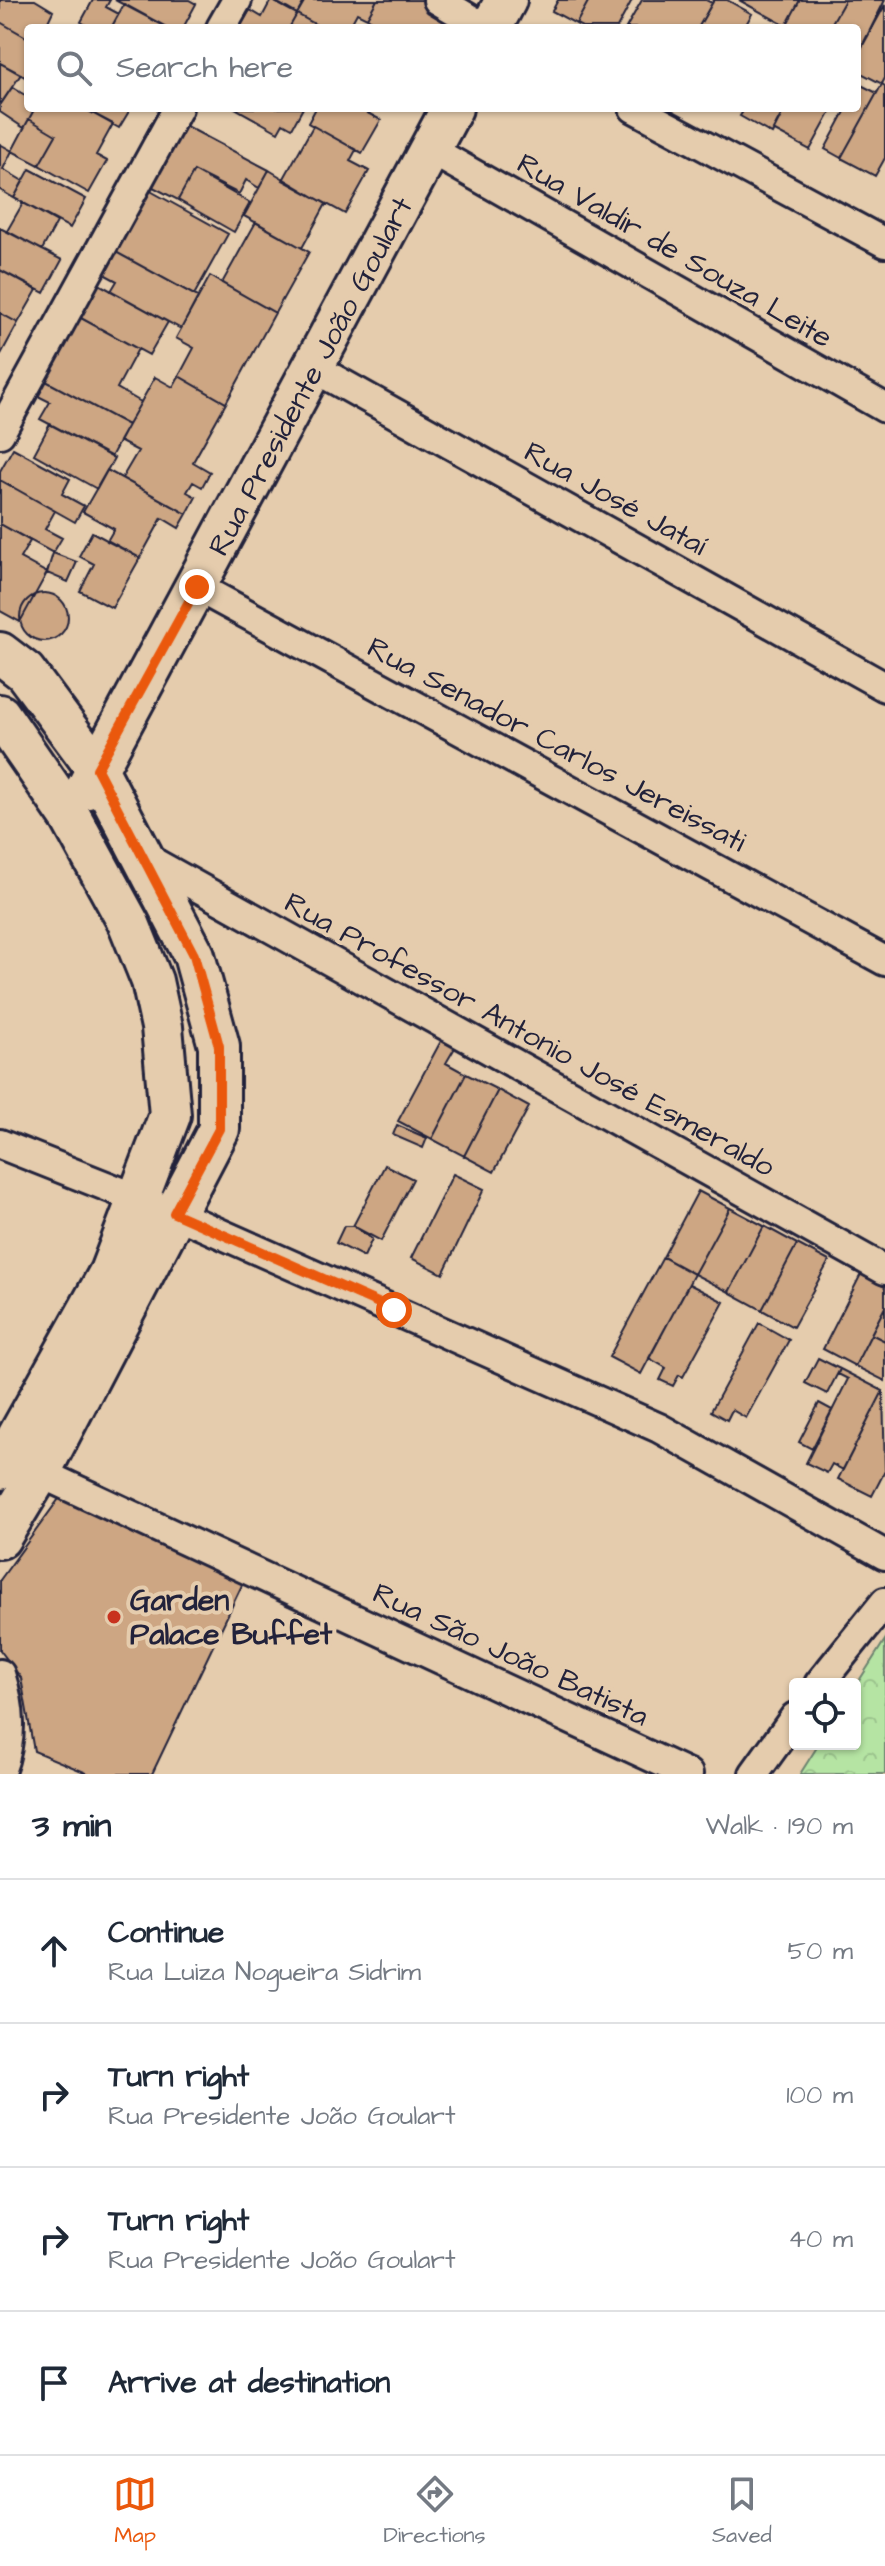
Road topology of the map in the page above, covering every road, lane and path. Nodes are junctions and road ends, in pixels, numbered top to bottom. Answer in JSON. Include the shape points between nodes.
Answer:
{"nodes":[{"id":1,"x":237,"y":0,"type":"edge"},
{"id":2,"x":438,"y":0,"type":"edge"},
{"id":3,"x":506,"y":0,"type":"edge"},
{"id":4,"x":223,"y":24,"type":"edge"},
{"id":5,"x":481,"y":24,"type":"edge"},
{"id":6,"x":491,"y":24,"type":"edge"},
{"id":7,"x":176,"y":112,"type":"edge"},
{"id":8,"x":450,"y":112,"type":"edge"},
{"id":9,"x":641,"y":112,"type":"edge"},
{"id":10,"x":431,"y":150,"type":"junction"},
{"id":11,"x":885,"y":243,"type":"edge"},
{"id":12,"x":314,"y":368,"type":"junction"},
{"id":13,"x":885,"y":408,"type":"edge"},
{"id":14,"x":0,"y":433,"type":"edge"},
{"id":15,"x":197,"y":587,"type":"junction"},
{"id":16,"x":0,"y":653,"type":"edge"},
{"id":17,"x":885,"y":687,"type":"edge"},
{"id":18,"x":0,"y":715,"type":"edge"},
{"id":19,"x":97,"y":769,"type":"junction"},
{"id":20,"x":71,"y":818,"type":"junction"},
{"id":21,"x":142,"y":856,"type":"junction"},
{"id":22,"x":885,"y":961,"type":"edge"},
{"id":23,"x":0,"y":1144,"type":"edge"},
{"id":24,"x":157,"y":1206,"type":"junction"},
{"id":25,"x":885,"y":1270,"type":"edge"},
{"id":26,"x":12,"y":1464,"type":"edge"},
{"id":27,"x":0,"y":1538,"type":"edge"},
{"id":28,"x":885,"y":1555,"type":"edge"},
{"id":29,"x":885,"y":1602,"type":"edge"},
{"id":30,"x":0,"y":1674,"type":"edge"},
{"id":31,"x":824,"y":1678,"type":"edge"},
{"id":32,"x":789,"y":1725,"type":"edge"},
{"id":33,"x":0,"y":1772,"type":"edge"},
{"id":34,"x":688,"y":1774,"type":"edge"},
{"id":35,"x":754,"y":1774,"type":"edge"}],
"edges":[{"from":1,"to":4,"type":"street"},
{"from":2,"to":5,"type":"street"},
{"from":3,"to":6,"type":"street"},
{"from":7,"to":14,"type":"street"},
{"from":8,"to":10,"type":"street","name":"Rua Presidente João Goulart"},
{"from":9,"to":11,"type":"street"},
{"from":10,"to":12,"type":"street","name":"Rua Presidente João Goulart"},
{"from":10,"to":13,"type":"street","name":"Rua Valdir de Souza Leite"},
{"from":12,"to":15,"type":"street","name":"Rua Presidente João Goulart"},
{"from":12,"to":17,"type":"street","name":"Rua José Jataí"},
{"from":15,"to":19,"type":"street","name":"Rua Presidente João Goulart"},
{"from":15,"to":22,"type":"street","name":"Rua Senador Carlos Jereissati"},
{"from":16,"to":19,"type":"street","via":[[25,672]]},
{"from":18,"to":20,"type":"street"},
{"from":19,"to":20,"type":"street","name":"Rua Presidente João Goulart"},
{"from":19,"to":21,"type":"street"},
{"from":20,"to":24,"type":"street","via":[[129,924],[152,981],[170,1115]]},
{"from":21,"to":24,"type":"street","via":[[194,955],[219,1046],[219,1129]]},
{"from":21,"to":25,"type":"street","name":"Rua Professor Antonio José Esmeraldo"},
{"from":23,"to":24,"type":"street"},
{"from":24,"to":26,"type":"street","via":[[110,1272]]},
{"from":24,"to":28,"type":"street","via":[[659,1428]]},
{"from":26,"to":27,"type":"street"},
{"from":26,"to":34,"type":"street","name":"Rua São João Batista"},
{"from":29,"to":31,"type":"street"},
{"from":30,"to":33,"type":"street","via":[[10,1711],[9,1748]]},
{"from":32,"to":35,"type":"street"}]}
